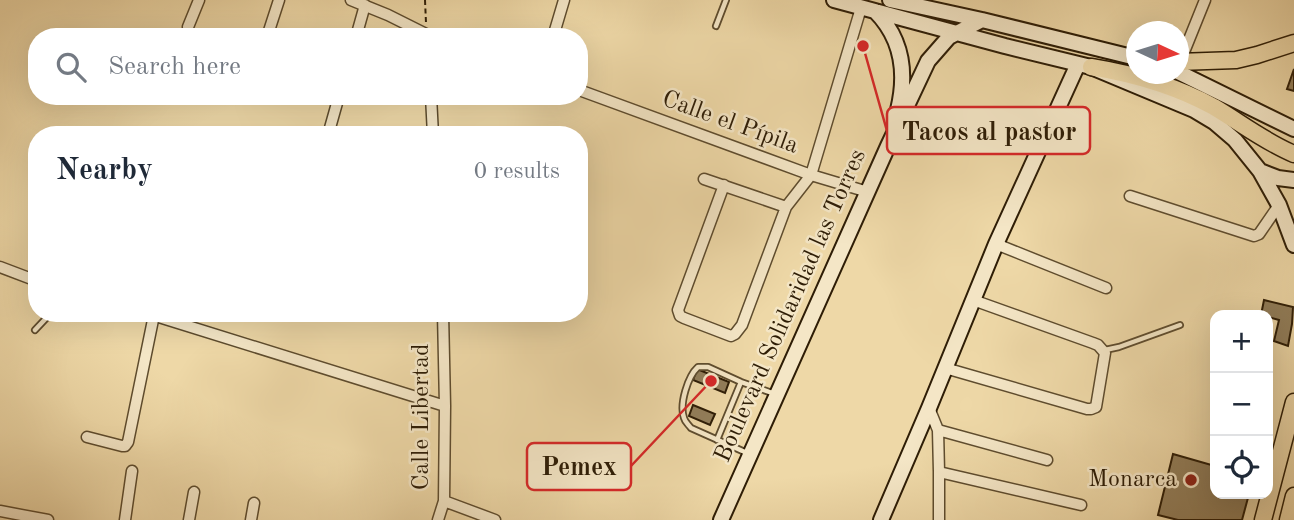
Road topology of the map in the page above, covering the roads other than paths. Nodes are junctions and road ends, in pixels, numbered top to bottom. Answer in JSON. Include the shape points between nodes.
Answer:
{"nodes":[{"id":1,"x":199,"y":0,"type":"edge"},
{"id":2,"x":279,"y":0,"type":"edge"},
{"id":3,"x":351,"y":0,"type":"edge"},
{"id":4,"x":564,"y":0,"type":"edge"},
{"id":5,"x":726,"y":0,"type":"edge"},
{"id":6,"x":834,"y":0,"type":"edge"},
{"id":7,"x":891,"y":0,"type":"edge"},
{"id":8,"x":1205,"y":0,"type":"edge"},
{"id":9,"x":365,"y":5,"type":"junction"},
{"id":10,"x":868,"y":9,"type":"junction"},
{"id":11,"x":982,"y":20,"type":"junction"},
{"id":12,"x":716,"y":26,"type":"dead end"},
{"id":13,"x":188,"y":27,"type":"dead end"},
{"id":14,"x":270,"y":28,"type":"edge"},
{"id":15,"x":359,"y":28,"type":"edge"},
{"id":16,"x":413,"y":28,"type":"edge"},
{"id":17,"x":556,"y":28,"type":"edge"},
{"id":18,"x":958,"y":32,"type":"junction"},
{"id":19,"x":1189,"y":40,"type":"edge"},
{"id":20,"x":1294,"y":43,"type":"edge"},
{"id":21,"x":1126,"y":56,"type":"edge"},
{"id":22,"x":1189,"y":64,"type":"edge"},
{"id":23,"x":1085,"y":65,"type":"junction"},
{"id":24,"x":1189,"y":71,"type":"edge"},
{"id":25,"x":588,"y":93,"type":"edge"},
{"id":26,"x":336,"y":105,"type":"edge"},
{"id":27,"x":431,"y":105,"type":"edge"},
{"id":28,"x":331,"y":126,"type":"edge"},
{"id":29,"x":433,"y":126,"type":"edge"},
{"id":30,"x":1294,"y":129,"type":"edge"},
{"id":31,"x":888,"y":146,"type":"junction"},
{"id":32,"x":1294,"y":154,"type":"edge"},
{"id":33,"x":1260,"y":171,"type":"junction"},
{"id":34,"x":811,"y":175,"type":"junction"},
{"id":35,"x":704,"y":179,"type":"dead end"},
{"id":36,"x":1294,"y":180,"type":"edge"},
{"id":37,"x":724,"y":186,"type":"junction"},
{"id":38,"x":868,"y":192,"type":"junction"},
{"id":39,"x":1130,"y":196,"type":"dead end"},
{"id":40,"x":1279,"y":205,"type":"junction"},
{"id":41,"x":786,"y":207,"type":"junction"},
{"id":42,"x":996,"y":244,"type":"junction"},
{"id":43,"x":1294,"y":245,"type":"edge"},
{"id":44,"x":0,"y":267,"type":"edge"},
{"id":45,"x":28,"y":278,"type":"edge"},
{"id":46,"x":1106,"y":288,"type":"dead end"},
{"id":47,"x":973,"y":300,"type":"junction"},
{"id":48,"x":43,"y":322,"type":"edge"},
{"id":49,"x":149,"y":322,"type":"edge"},
{"id":50,"x":175,"y":322,"type":"edge"},
{"id":51,"x":443,"y":322,"type":"edge"},
{"id":52,"x":1180,"y":325,"type":"dead end"},
{"id":53,"x":35,"y":330,"type":"dead end"},
{"id":54,"x":1104,"y":350,"type":"junction"},
{"id":55,"x":945,"y":368,"type":"junction"},
{"id":56,"x":741,"y":382,"type":"junction"},
{"id":57,"x":776,"y":395,"type":"junction"},
{"id":58,"x":1294,"y":402,"type":"edge"},
{"id":59,"x":445,"y":406,"type":"junction"},
{"id":60,"x":929,"y":408,"type":"junction"},
{"id":61,"x":938,"y":430,"type":"junction"},
{"id":62,"x":87,"y":437,"type":"dead end"},
{"id":63,"x":717,"y":440,"type":"junction"},
{"id":64,"x":749,"y":454,"type":"junction"},
{"id":65,"x":1047,"y":460,"type":"dead end"},
{"id":66,"x":132,"y":471,"type":"dead end"},
{"id":67,"x":939,"y":472,"type":"junction"},
{"id":68,"x":194,"y":492,"type":"dead end"},
{"id":69,"x":1294,"y":496,"type":"edge"},
{"id":70,"x":444,"y":501,"type":"junction"},
{"id":71,"x":254,"y":503,"type":"dead end"},
{"id":72,"x":1081,"y":505,"type":"dead end"},
{"id":73,"x":0,"y":511,"type":"edge"},
{"id":74,"x":48,"y":520,"type":"edge"},
{"id":75,"x":125,"y":520,"type":"edge"},
{"id":76,"x":189,"y":520,"type":"edge"},
{"id":77,"x":251,"y":520,"type":"edge"},
{"id":78,"x":438,"y":520,"type":"edge"},
{"id":79,"x":495,"y":520,"type":"edge"},
{"id":80,"x":721,"y":520,"type":"edge"},
{"id":81,"x":881,"y":520,"type":"edge"},
{"id":82,"x":939,"y":520,"type":"edge"},
{"id":83,"x":1263,"y":520,"type":"edge"},
{"id":84,"x":1288,"y":520,"type":"edge"}],
"edges":[{"from":1,"to":13,"type":"street"},
{"from":2,"to":14,"type":"street"},
{"from":3,"to":9,"type":"street"},
{"from":4,"to":17,"type":"street"},
{"from":5,"to":12,"type":"lane"},
{"from":6,"to":10,"type":"main road"},
{"from":7,"to":11,"type":"main road"},
{"from":8,"to":19,"type":"street"},
{"from":9,"to":15,"type":"street"},
{"from":9,"to":16,"type":"street"},
{"from":10,"to":18,"type":"main road"},
{"from":10,"to":31,"type":"main road","via":[[881,17],[894,37],[902,62],[900,101]]},
{"from":10,"to":34,"type":"street"},
{"from":11,"to":18,"type":"main road","name":"Boulevard Solidaridad las Torres"},
{"from":11,"to":21,"type":"main road"},
{"from":18,"to":23,"type":"main road"},
{"from":18,"to":31,"type":"main road","name":"Boulevard Solidaridad las Torres","via":[[928,61]]},
{"from":20,"to":22,"type":"main road","via":[[1236,60]]},
{"from":23,"to":32,"type":"main road","via":[[1167,85]]},
{"from":23,"to":33,"type":"main road","via":[[1194,110],[1234,140]]},
{"from":23,"to":42,"type":"main road"},
{"from":24,"to":30,"type":"main road"},
{"from":25,"to":34,"type":"street","name":"Calle el Pípila"},
{"from":26,"to":28,"type":"street"},
{"from":27,"to":29,"type":"street"},
{"from":31,"to":38,"type":"main road","name":"Boulevard Solidaridad las Torres"},
{"from":33,"to":36,"type":"main road"},
{"from":33,"to":40,"type":"main road"},
{"from":34,"to":38,"type":"street","name":"Calle el Pípila"},
{"from":34,"to":41,"type":"street"},
{"from":35,"to":37,"type":"street"},
{"from":37,"to":41,"type":"street"},
{"from":37,"to":41,"type":"street","via":[[678,310],[680,316],[731,335],[741,325]]},
{"from":38,"to":57,"type":"main road","name":"Boulevard Solidaridad las Torres"},
{"from":39,"to":40,"type":"street","via":[[1254,236]]},
{"from":40,"to":43,"type":"main road"},
{"from":42,"to":46,"type":"street"},
{"from":42,"to":47,"type":"main road"},
{"from":44,"to":45,"type":"street"},
{"from":47,"to":54,"type":"street"},
{"from":47,"to":55,"type":"main road"},
{"from":48,"to":53,"type":"lane"},
{"from":49,"to":62,"type":"street","via":[[128,442],[122,446]]},
{"from":50,"to":59,"type":"street"},
{"from":51,"to":59,"type":"street","name":"Calle Libertad"},
{"from":52,"to":54,"type":"lane"},
{"from":54,"to":55,"type":"street","via":[[1098,402],[1087,409]]},
{"from":55,"to":60,"type":"main road"},
{"from":56,"to":57,"type":"lane"},
{"from":56,"to":63,"type":"lane"},
{"from":56,"to":63,"type":"lane","via":[[704,366],[694,370],[684,395],[684,417],[691,428]]},
{"from":57,"to":64,"type":"main road","name":"Boulevard Solidaridad las Torres"},
{"from":58,"to":83,"type":"main road"},
{"from":59,"to":70,"type":"street","name":"Calle Libertad"},
{"from":60,"to":61,"type":"street"},
{"from":60,"to":81,"type":"main road"},
{"from":61,"to":65,"type":"street"},
{"from":61,"to":67,"type":"street"},
{"from":63,"to":64,"type":"lane"},
{"from":64,"to":80,"type":"main road","name":"Boulevard Solidaridad las Torres"},
{"from":66,"to":75,"type":"street"},
{"from":67,"to":72,"type":"street"},
{"from":67,"to":82,"type":"street"},
{"from":68,"to":76,"type":"street"},
{"from":69,"to":84,"type":"main road"},
{"from":70,"to":78,"type":"street","name":"Calle Libertad"},
{"from":70,"to":79,"type":"street"},
{"from":71,"to":77,"type":"street"},
{"from":73,"to":74,"type":"street"}]}
